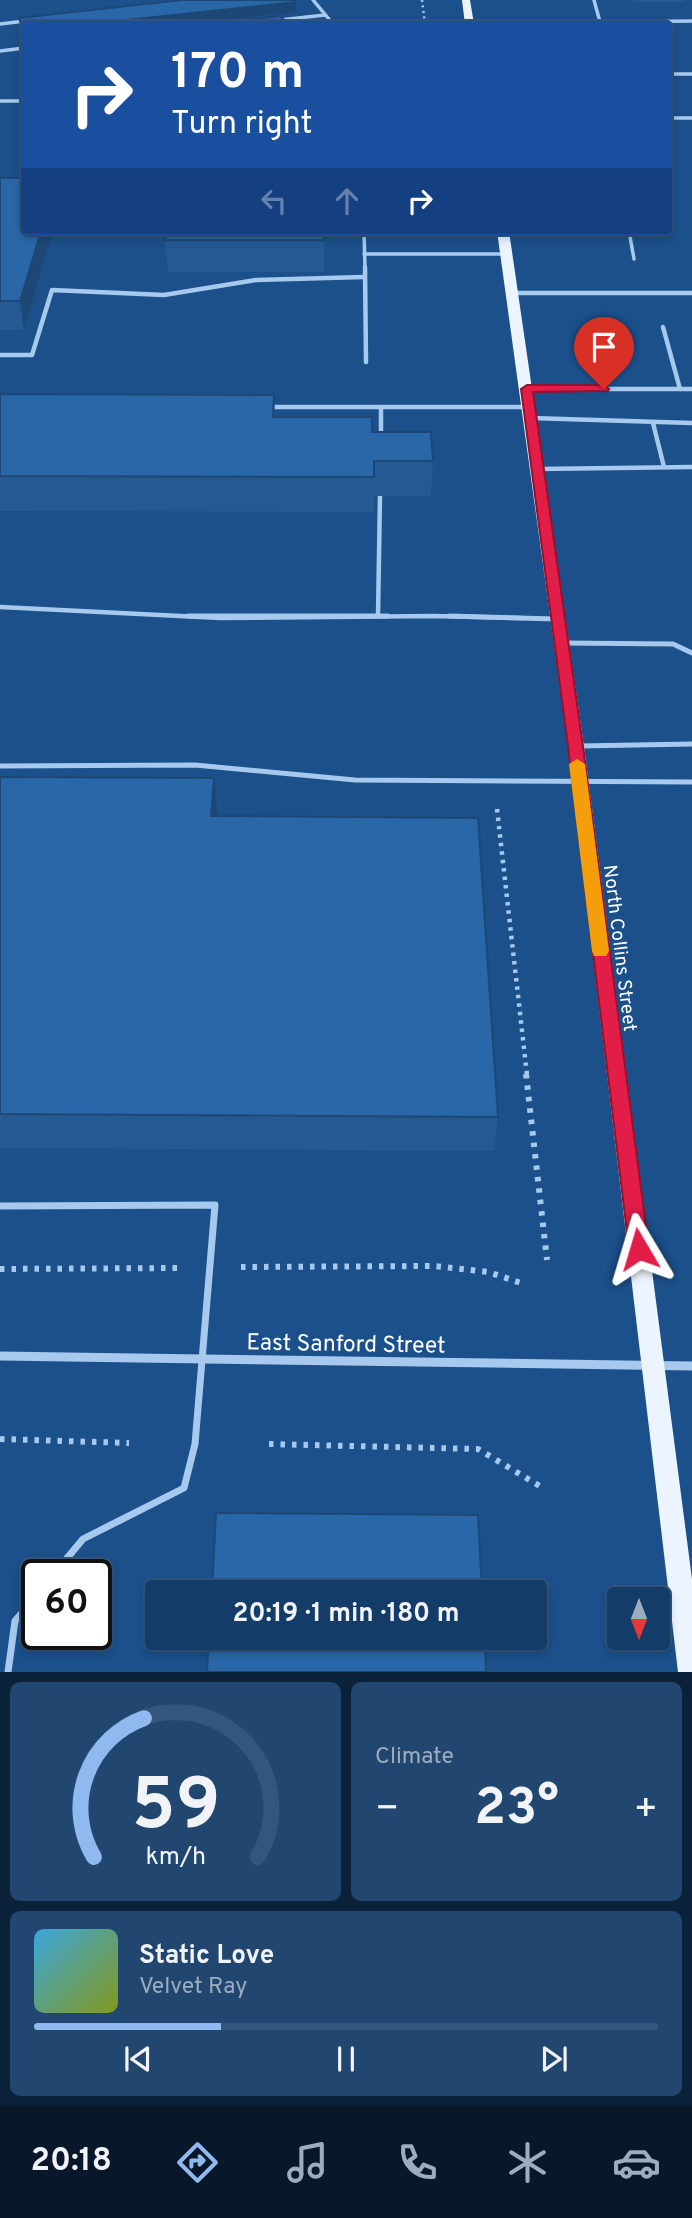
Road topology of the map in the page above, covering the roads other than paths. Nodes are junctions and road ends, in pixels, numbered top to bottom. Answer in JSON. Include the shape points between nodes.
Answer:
{"nodes":[{"id":1,"x":313,"y":0,"type":"edge"},
{"id":2,"x":466,"y":0,"type":"edge"},
{"id":3,"x":594,"y":0,"type":"edge"},
{"id":4,"x":325,"y":15,"type":"junction"},
{"id":5,"x":277,"y":20,"type":"edge"},
{"id":6,"x":330,"y":21,"type":"edge"},
{"id":7,"x":470,"y":21,"type":"edge"},
{"id":8,"x":600,"y":21,"type":"edge"},
{"id":9,"x":21,"y":22,"type":"edge"},
{"id":10,"x":672,"y":22,"type":"edge"},
{"id":11,"x":692,"y":22,"type":"edge"},
{"id":12,"x":0,"y":24,"type":"edge"},
{"id":13,"x":21,"y":48,"type":"edge"},
{"id":14,"x":0,"y":51,"type":"edge"},
{"id":15,"x":672,"y":74,"type":"edge"},
{"id":16,"x":692,"y":74,"type":"edge"},
{"id":17,"x":21,"y":101,"type":"edge"},
{"id":18,"x":0,"y":102,"type":"edge"},
{"id":19,"x":672,"y":118,"type":"edge"},
{"id":20,"x":692,"y":118,"type":"edge"},
{"id":21,"x":363,"y":235,"type":"edge"},
{"id":22,"x":504,"y":235,"type":"edge"},
{"id":23,"x":630,"y":235,"type":"edge"},
{"id":24,"x":364,"y":254,"type":"junction"},
{"id":25,"x":507,"y":254,"type":"junction"},
{"id":26,"x":634,"y":260,"type":"dead end"},
{"id":27,"x":364,"y":276,"type":"junction"},
{"id":28,"x":512,"y":293,"type":"junction"},
{"id":29,"x":692,"y":293,"type":"edge"},
{"id":30,"x":663,"y":327,"type":"dead end"},
{"id":31,"x":0,"y":355,"type":"edge"},
{"id":32,"x":366,"y":362,"type":"dead end"},
{"id":33,"x":680,"y":389,"type":"junction"},
{"id":34,"x":692,"y":389,"type":"edge"},
{"id":35,"x":529,"y":405,"type":"junction"},
{"id":36,"x":258,"y":407,"type":"edge"},
{"id":37,"x":381,"y":407,"type":"junction"},
{"id":38,"x":653,"y":423,"type":"junction"},
{"id":39,"x":692,"y":423,"type":"edge"},
{"id":40,"x":380,"y":443,"type":"edge"},
{"id":41,"x":664,"y":467,"type":"junction"},
{"id":42,"x":692,"y":467,"type":"edge"},
{"id":43,"x":538,"y":469,"type":"junction"},
{"id":44,"x":380,"y":496,"type":"dead end"},
{"id":45,"x":0,"y":607,"type":"edge"},
{"id":46,"x":378,"y":616,"type":"junction"},
{"id":47,"x":557,"y":620,"type":"junction"},
{"id":48,"x":561,"y":643,"type":"junction"},
{"id":49,"x":692,"y":653,"type":"edge"},
{"id":50,"x":692,"y":744,"type":"edge"},
{"id":51,"x":576,"y":746,"type":"junction"},
{"id":52,"x":0,"y":766,"type":"edge"},
{"id":53,"x":578,"y":782,"type":"junction"},
{"id":54,"x":692,"y":782,"type":"edge"},
{"id":55,"x":0,"y":1206,"type":"edge"},
{"id":56,"x":0,"y":1356,"type":"edge"},
{"id":57,"x":200,"y":1360,"type":"junction"},
{"id":58,"x":692,"y":1366,"type":"edge"},
{"id":59,"x":655,"y":1367,"type":"junction"},
{"id":60,"x":66,"y":1559,"type":"edge"},
{"id":61,"x":21,"y":1614,"type":"edge"},
{"id":62,"x":8,"y":1672,"type":"edge"},
{"id":63,"x":691,"y":1672,"type":"edge"}],
"edges":[{"from":1,"to":4,"type":"lane"},
{"from":2,"to":7,"type":"main road"},
{"from":3,"to":8,"type":"lane"},
{"from":4,"to":5,"type":"lane"},
{"from":4,"to":6,"type":"lane"},
{"from":9,"to":12,"type":"lane"},
{"from":10,"to":11,"type":"lane"},
{"from":13,"to":14,"type":"lane"},
{"from":15,"to":16,"type":"lane"},
{"from":17,"to":18,"type":"lane"},
{"from":19,"to":20,"type":"lane"},
{"from":21,"to":24,"type":"lane"},
{"from":22,"to":25,"type":"main road","name":"North Collins Street"},
{"from":23,"to":26,"type":"lane"},
{"from":24,"to":25,"type":"lane"},
{"from":24,"to":27,"type":"lane"},
{"from":25,"to":28,"type":"main road","name":"North Collins Street"},
{"from":27,"to":31,"type":"lane","via":[[256,280],[164,295],[52,290],[32,355]]},
{"from":27,"to":32,"type":"lane"},
{"from":28,"to":29,"type":"lane"},
{"from":28,"to":35,"type":"main road","name":"North Collins Street"},
{"from":30,"to":33,"type":"lane"},
{"from":33,"to":34,"type":"lane"},
{"from":33,"to":35,"type":"lane"},
{"from":35,"to":37,"type":"lane"},
{"from":35,"to":38,"type":"lane"},
{"from":35,"to":43,"type":"main road","name":"North Collins Street"},
{"from":36,"to":37,"type":"lane"},
{"from":37,"to":40,"type":"lane"},
{"from":38,"to":39,"type":"lane"},
{"from":38,"to":41,"type":"lane"},
{"from":41,"to":42,"type":"lane"},
{"from":41,"to":43,"type":"lane"},
{"from":43,"to":47,"type":"main road","name":"North Collins Street"},
{"from":44,"to":46,"type":"lane"},
{"from":45,"to":46,"type":"lane","via":[[220,618]]},
{"from":46,"to":47,"type":"lane"},
{"from":47,"to":48,"type":"main road","name":"North Collins Street"},
{"from":48,"to":49,"type":"lane","via":[[673,644]]},
{"from":48,"to":51,"type":"main road","name":"North Collins Street"},
{"from":50,"to":51,"type":"lane"},
{"from":51,"to":53,"type":"main road","name":"North Collins Street"},
{"from":52,"to":53,"type":"lane","via":[[195,765],[355,780]]},
{"from":53,"to":54,"type":"lane"},
{"from":53,"to":59,"type":"main road","name":"North Collins Street"},
{"from":55,"to":57,"type":"lane","via":[[215,1205]]},
{"from":56,"to":57,"type":"street","name":"East Sanford Street"},
{"from":57,"to":59,"type":"street","name":"East Sanford Street"},
{"from":57,"to":60,"type":"lane","via":[[195,1444],[184,1488],[83,1539]]},
{"from":58,"to":59,"type":"street","name":"East Sanford Street"},
{"from":59,"to":63,"type":"main road","name":"North Collins Street"},
{"from":61,"to":62,"type":"lane","via":[[15,1621]]}]}
